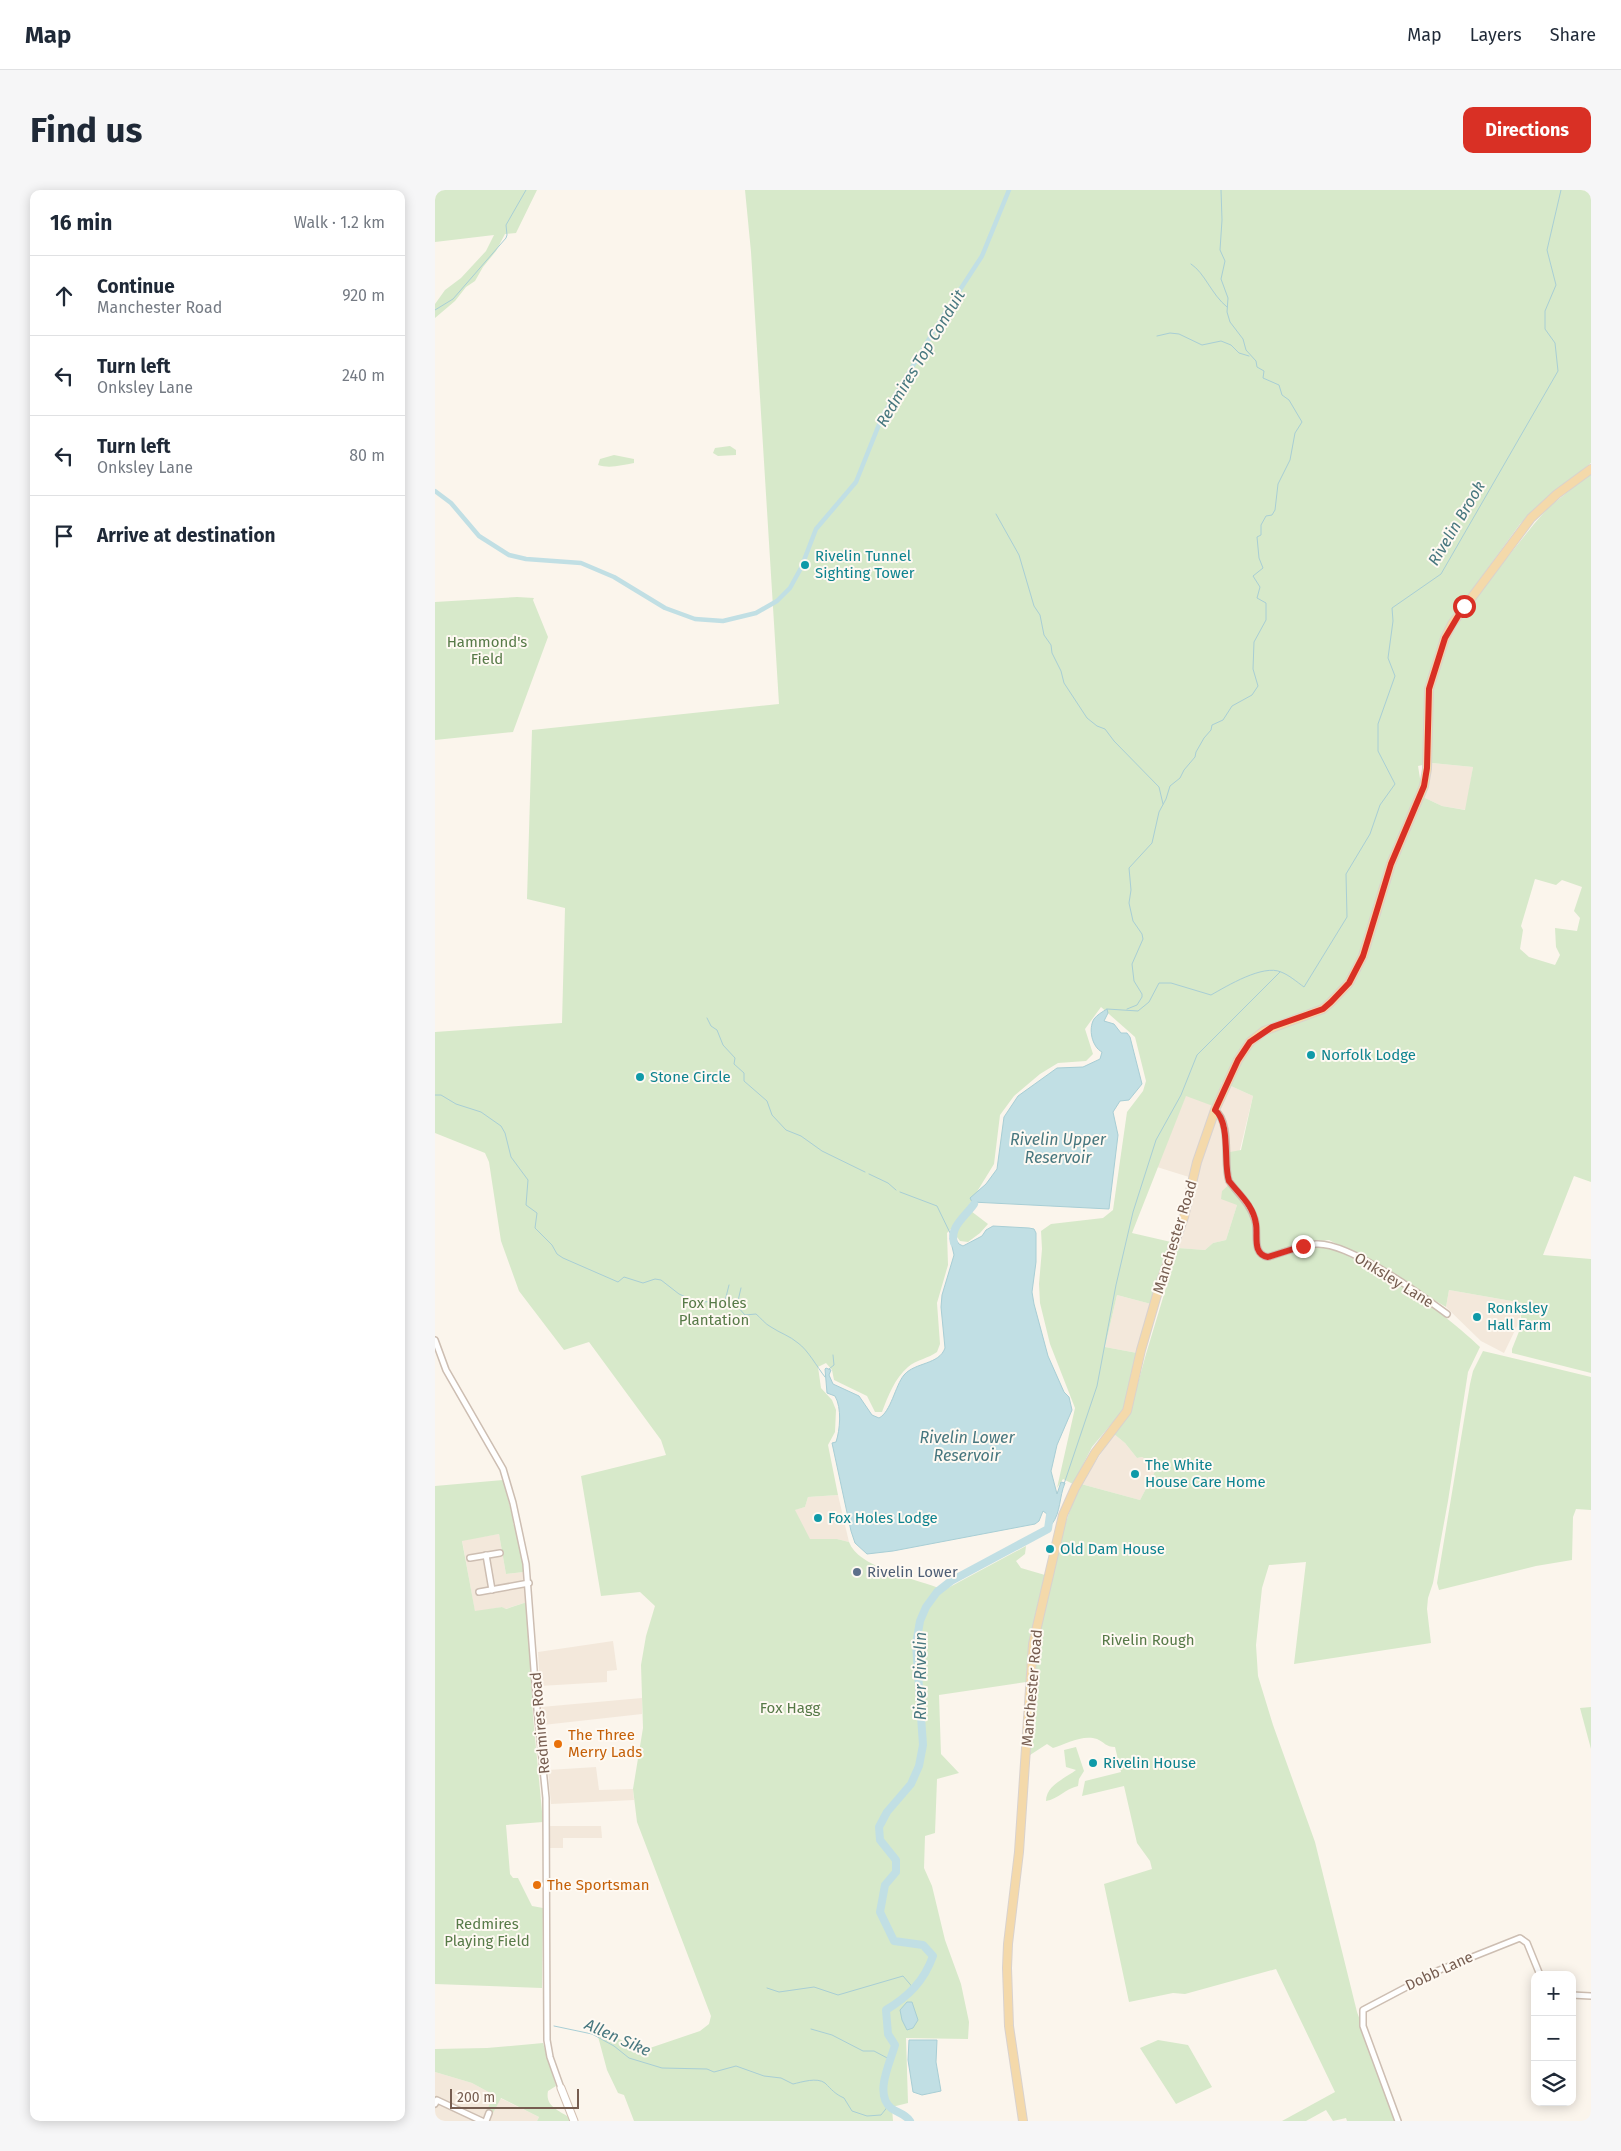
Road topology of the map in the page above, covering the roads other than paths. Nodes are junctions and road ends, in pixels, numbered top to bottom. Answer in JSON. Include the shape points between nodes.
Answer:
{"nodes":[{"id":1,"x":1591,"y":469,"type":"edge"},
{"id":2,"x":1215,"y":1110,"type":"junction"},
{"id":3,"x":1447,"y":1314,"type":"dead end"},
{"id":4,"x":435,"y":1340,"type":"edge"},
{"id":5,"x":500,"y":1553,"type":"dead end"},
{"id":6,"x":486,"y":1555,"type":"junction"},
{"id":7,"x":470,"y":1558,"type":"dead end"},
{"id":8,"x":529,"y":1583,"type":"junction"},
{"id":9,"x":492,"y":1590,"type":"junction"},
{"id":10,"x":479,"y":1592,"type":"dead end"},
{"id":11,"x":1538,"y":1971,"type":"edge"},
{"id":12,"x":1576,"y":1995,"type":"edge"},
{"id":13,"x":1591,"y":1996,"type":"edge"},
{"id":14,"x":561,"y":2088,"type":"joint"},
{"id":15,"x":436,"y":2101,"type":"edge"},
{"id":16,"x":489,"y":2113,"type":"dead end"},
{"id":17,"x":482,"y":2121,"type":"edge"},
{"id":18,"x":486,"y":2121,"type":"edge"},
{"id":19,"x":575,"y":2121,"type":"edge"},
{"id":20,"x":1023,"y":2121,"type":"edge"},
{"id":21,"x":1398,"y":2121,"type":"edge"}],
"edges":[{"from":1,"to":2,"type":"main road","name":"Manchester Road","via":[[1531,518],[1456,616],[1445,638],[1429,689],[1424,786],[1391,864],[1363,956],[1349,983],[1323,1009],[1272,1027],[1250,1042]]},
{"from":2,"to":3,"type":"street","name":"Onksley Lane","via":[[1221,1118],[1227,1148],[1229,1181],[1249,1203],[1256,1222],[1256,1246],[1263,1256],[1316,1244],[1336,1247],[1361,1257]]},
{"from":2,"to":20,"type":"main road","name":"Manchester Road","via":[[1141,1350],[1131,1400],[1121,1421],[1095,1454],[1068,1502],[1038,1619],[1031,1665],[1025,1786],[1007,1968],[1011,2041]]},
{"from":4,"to":8,"type":"street","name":"Redmires Road","via":[[446,1370],[503,1469]]},
{"from":5,"to":6,"type":"street"},
{"from":6,"to":7,"type":"street"},
{"from":6,"to":9,"type":"street"},
{"from":8,"to":9,"type":"street"},
{"from":8,"to":14,"type":"street","name":"Redmires Road","via":[[546,1798],[547,2040]]},
{"from":9,"to":10,"type":"street"},
{"from":11,"to":21,"type":"street","name":"Dobb Lane","via":[[1527,1943],[1519,1938],[1437,1970],[1367,2007],[1362,2014],[1363,2026]]},
{"from":12,"to":13,"type":"street"},
{"from":14,"to":19,"type":"street","name":"Redmires Road"},
{"from":15,"to":17,"type":"street"},
{"from":16,"to":18,"type":"street"}]}
